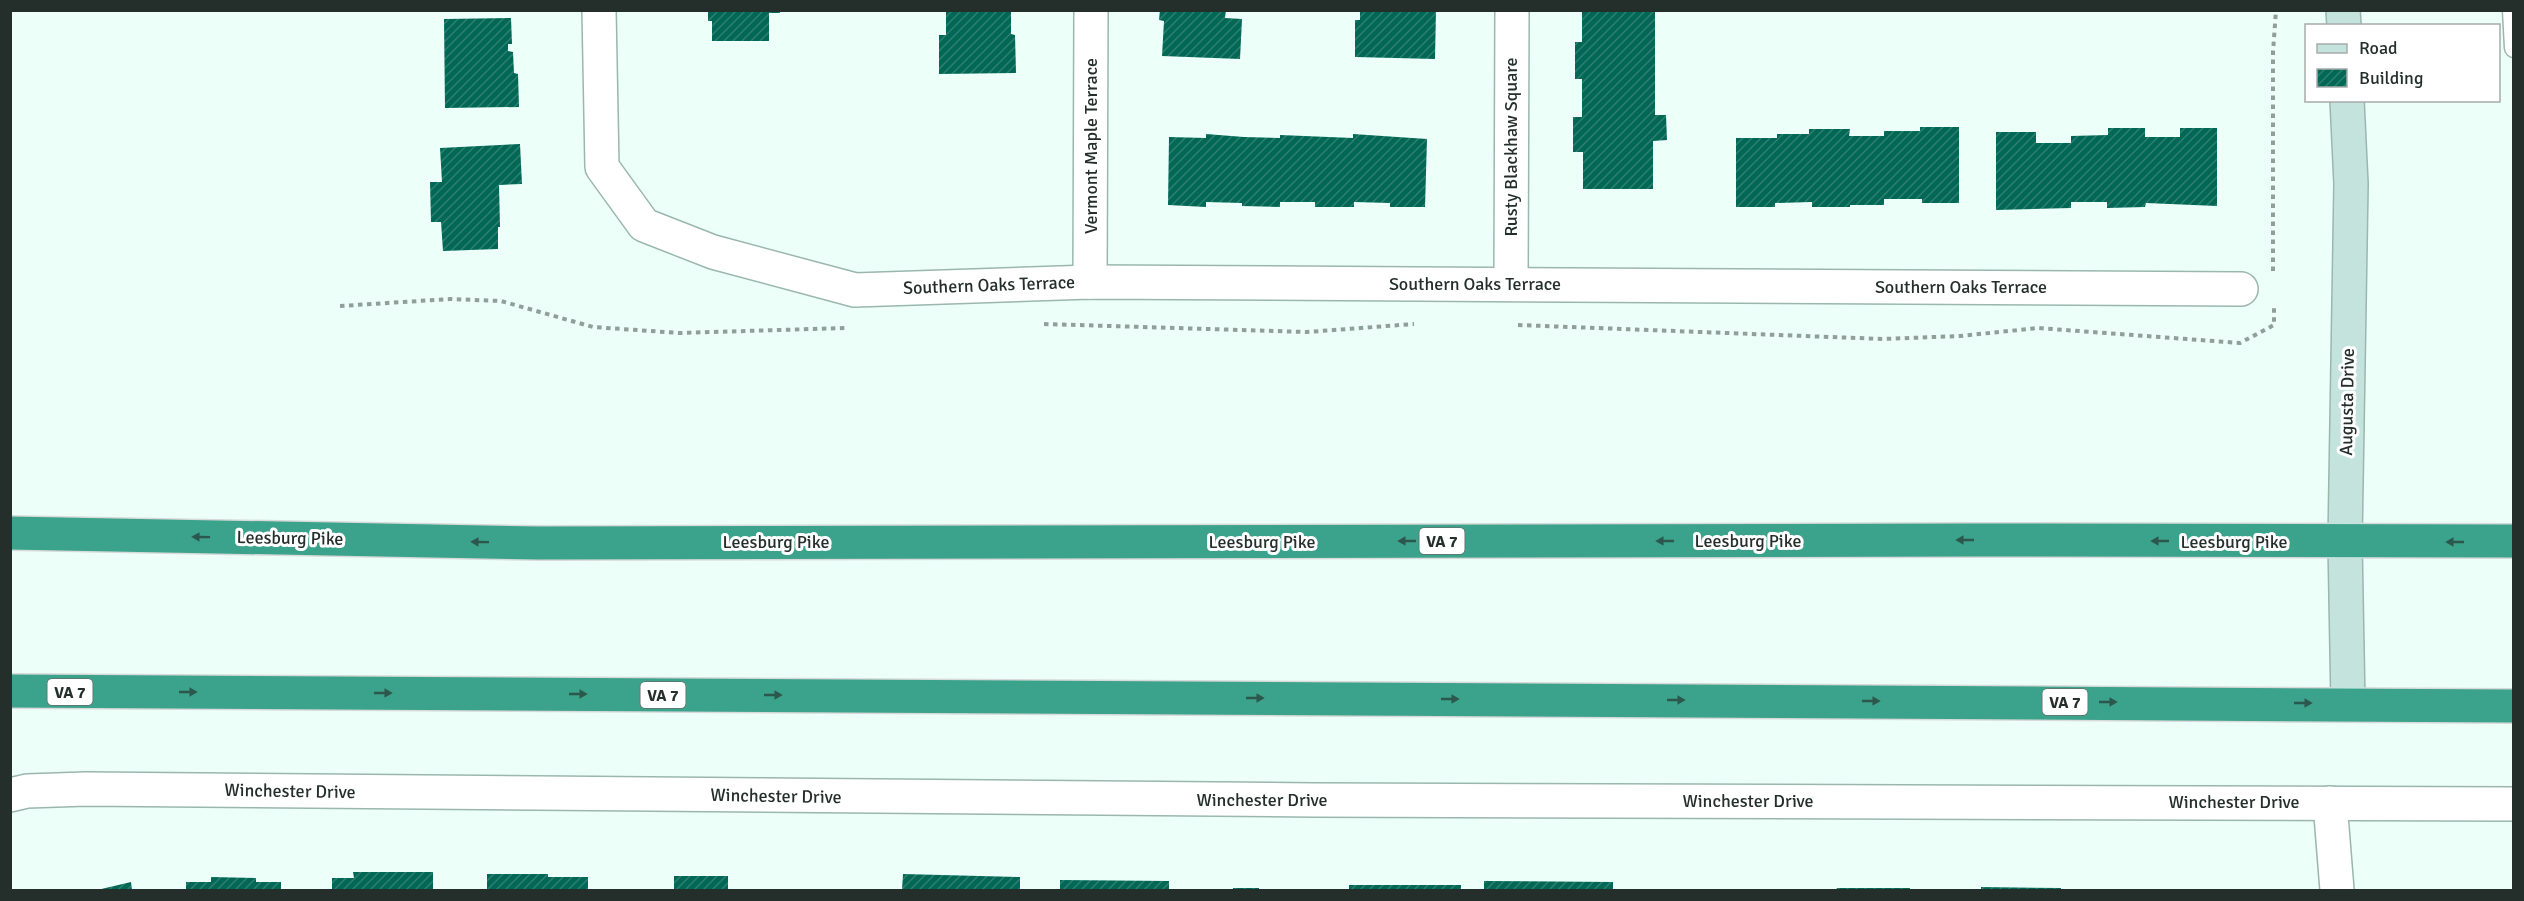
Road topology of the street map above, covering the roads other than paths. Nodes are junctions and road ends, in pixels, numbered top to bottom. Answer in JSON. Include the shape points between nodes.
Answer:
{"nodes":[{"id":1,"x":599,"y":10,"type":"edge"},
{"id":2,"x":1091,"y":10,"type":"edge"},
{"id":3,"x":1512,"y":10,"type":"edge"},
{"id":4,"x":2512,"y":10,"type":"edge"},
{"id":5,"x":2514,"y":48,"type":"edge"},
{"id":6,"x":2347,"y":102,"type":"edge"},
{"id":7,"x":1090,"y":282,"type":"junction"},
{"id":8,"x":1510,"y":284,"type":"junction"},
{"id":9,"x":2241,"y":289,"type":"dead end"},
{"id":10,"x":10,"y":533,"type":"edge"},
{"id":11,"x":2514,"y":541,"type":"edge"},
{"id":12,"x":2345,"y":542,"type":"junction"},
{"id":13,"x":10,"y":691,"type":"edge"},
{"id":14,"x":61,"y":692,"type":"junction"},
{"id":15,"x":2348,"y":704,"type":"junction"},
{"id":16,"x":2514,"y":706,"type":"edge"},
{"id":17,"x":10,"y":709,"type":"edge"},
{"id":18,"x":10,"y":795,"type":"edge"},
{"id":19,"x":2330,"y":803,"type":"junction"},
{"id":20,"x":2514,"y":804,"type":"edge"},
{"id":21,"x":2337,"y":891,"type":"edge"}],
"edges":[{"from":1,"to":7,"type":"street","name":"Southern Oaks Terrace","via":[[602,167],[644,225],[713,252],[855,290]]},
{"from":2,"to":7,"type":"street","name":"Vermont Maple Terrace"},
{"from":3,"to":8,"type":"street","name":"Rusty Blackhaw Square"},
{"from":4,"to":5,"type":"lane"},
{"from":6,"to":12,"type":"street","name":"Augusta Drive","via":[[2351,184]]},
{"from":7,"to":8,"type":"street","name":"Southern Oaks Terrace"},
{"from":8,"to":9,"type":"street","name":"Southern Oaks Terrace"},
{"from":12,"to":10,"type":"highway","name":"Leesburg Pike","number":"VA 7","one_way":true,"via":[[539,543]]},
{"from":11,"to":12,"type":"highway","name":"Leesburg Pike","number":"VA 7","one_way":true},
{"from":12,"to":15,"type":"street","name":"Augusta Drive"},
{"from":13,"to":14,"type":"highway","number":"VA 7"},
{"from":14,"to":15,"type":"highway","number":"VA 7","one_way":true},
{"from":14,"to":17,"type":"highway"},
{"from":15,"to":16,"type":"highway","number":"VA 7"},
{"from":18,"to":19,"type":"street","name":"Winchester Drive","via":[[86,789],[1302,800]]},
{"from":19,"to":20,"type":"street","name":"Winchester Drive"},
{"from":19,"to":21,"type":"street"}]}
